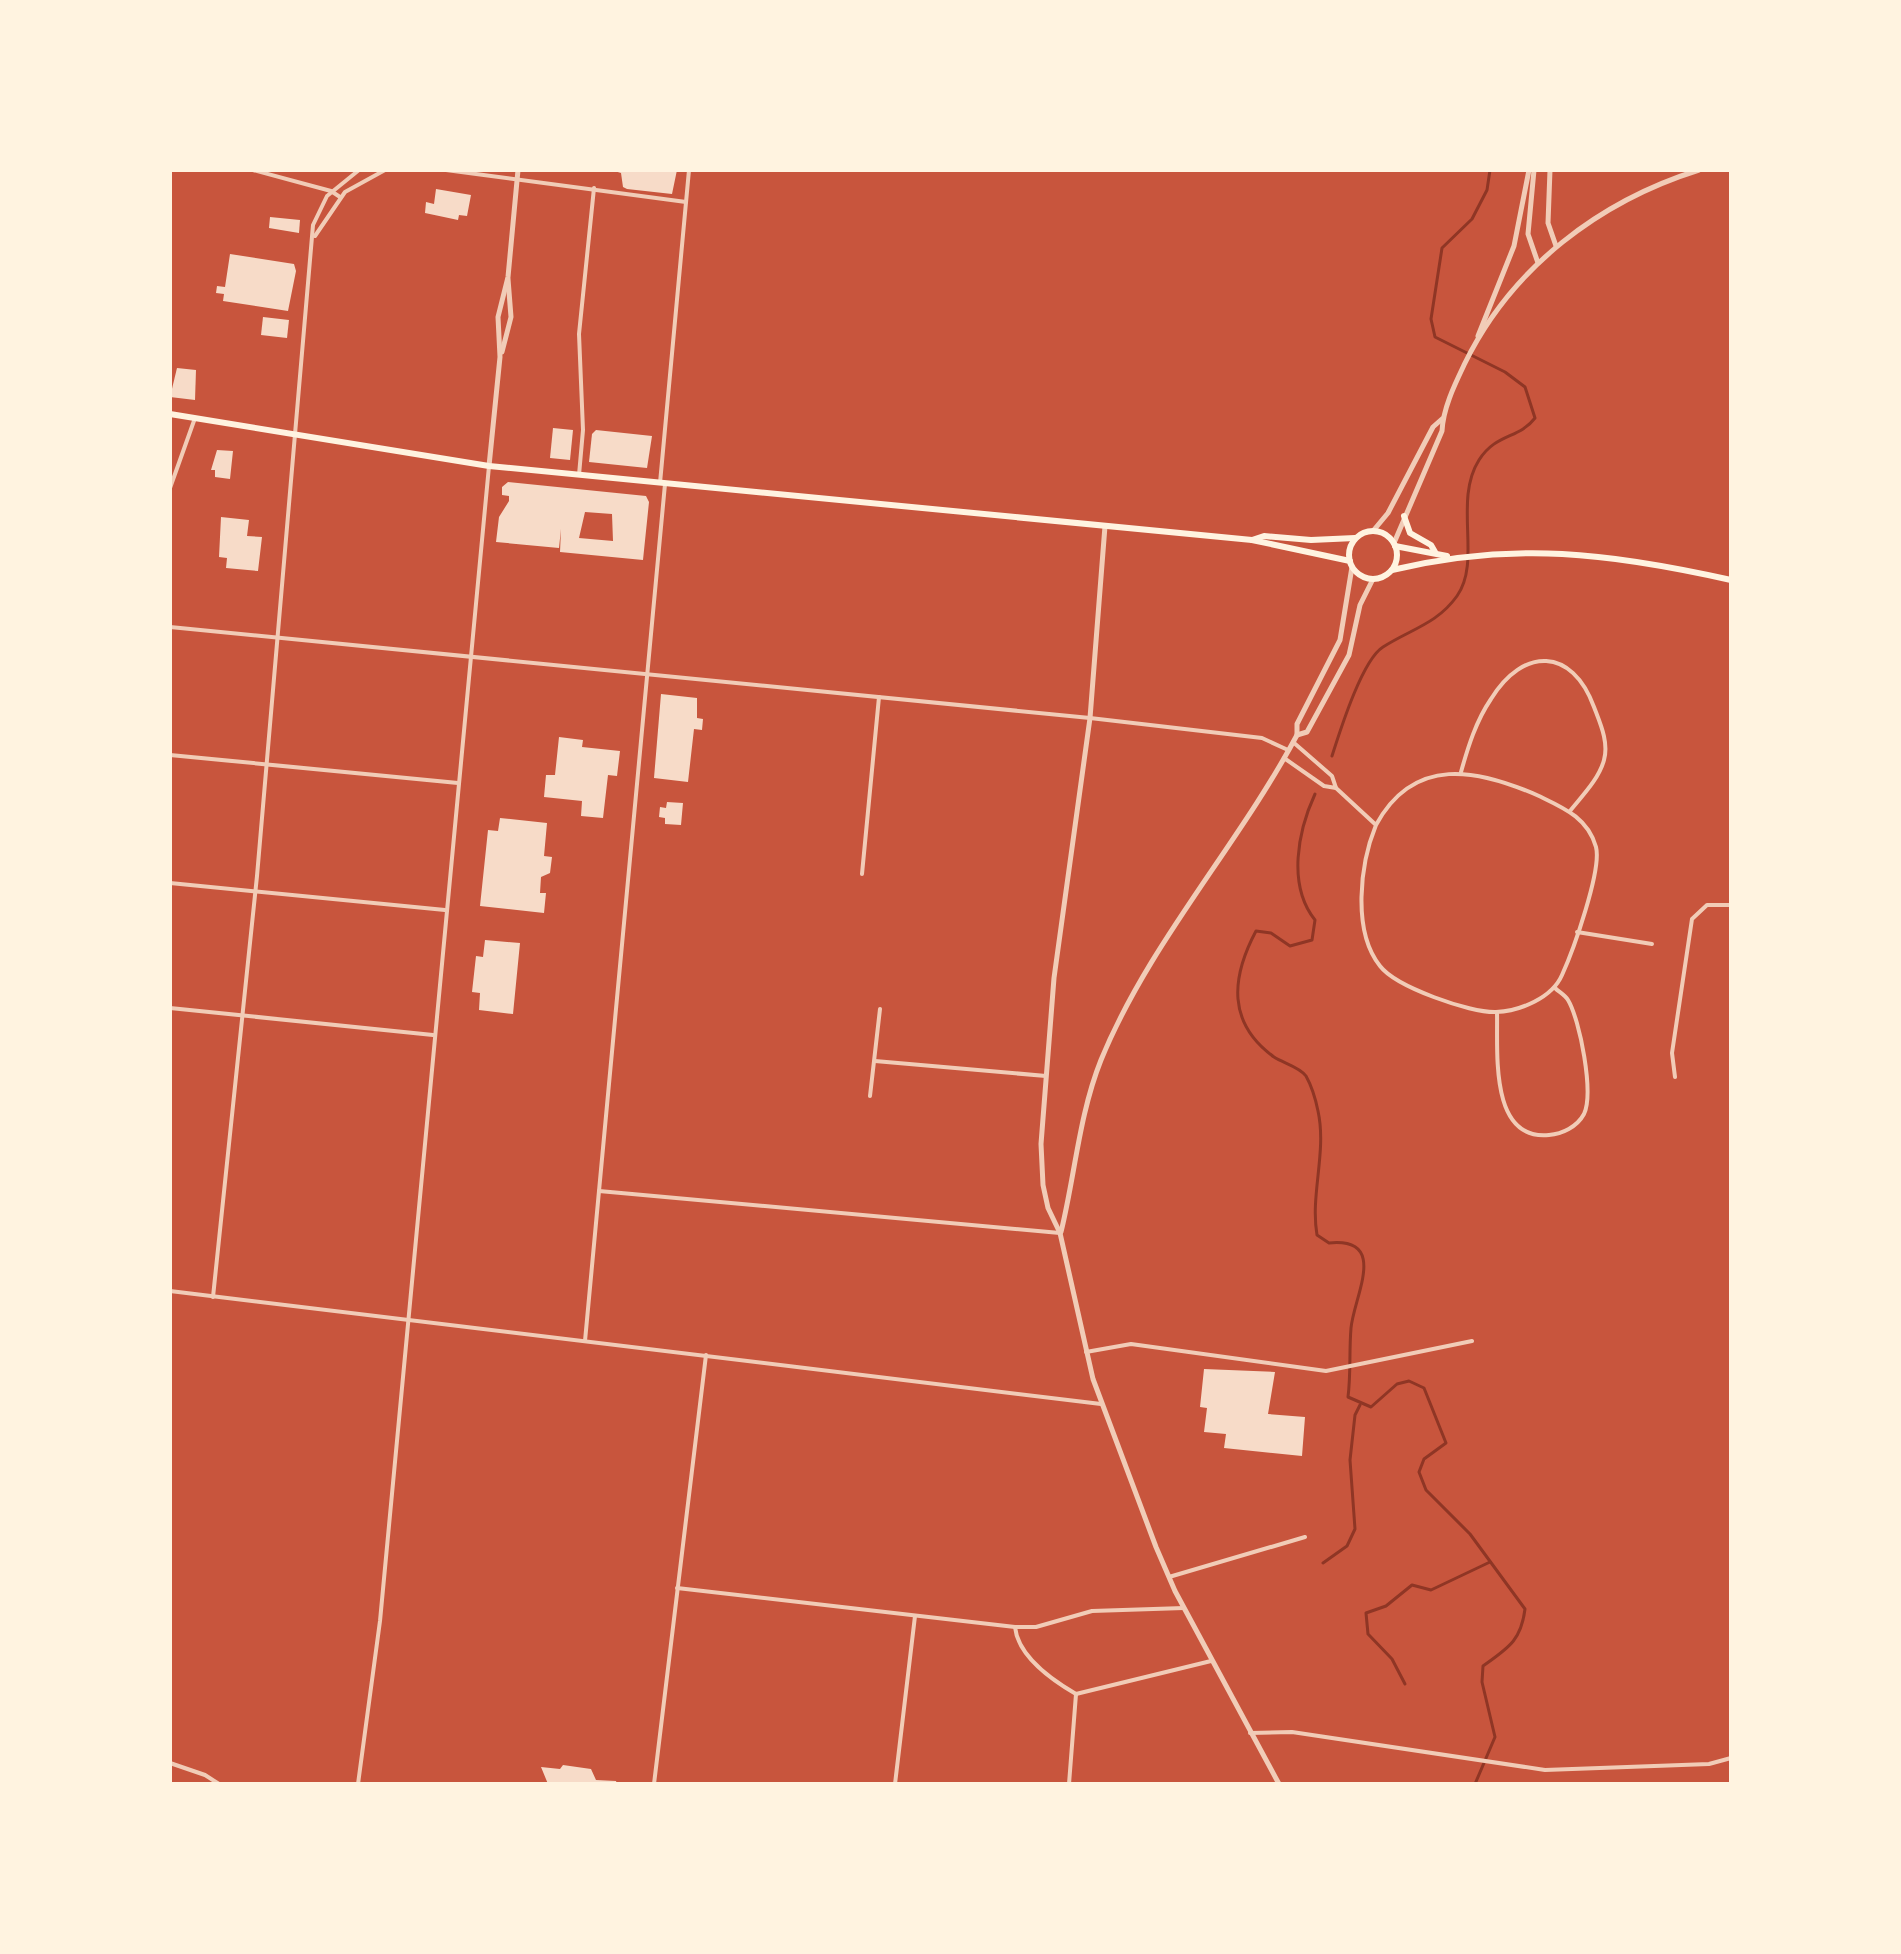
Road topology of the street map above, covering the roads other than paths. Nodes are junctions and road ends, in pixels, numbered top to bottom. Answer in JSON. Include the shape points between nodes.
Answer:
{"nodes":[{"id":1,"x":253,"y":170,"type":"edge"},
{"id":2,"x":359,"y":170,"type":"edge"},
{"id":3,"x":385,"y":170,"type":"edge"},
{"id":4,"x":446,"y":170,"type":"edge"},
{"id":5,"x":518,"y":170,"type":"edge"},
{"id":6,"x":689,"y":170,"type":"edge"},
{"id":7,"x":1531,"y":170,"type":"edge"},
{"id":8,"x":1550,"y":170,"type":"edge"},
{"id":9,"x":1699,"y":170,"type":"edge"},
{"id":10,"x":517,"y":181,"type":"junction"},
{"id":11,"x":594,"y":188,"type":"junction"},
{"id":12,"x":331,"y":191,"type":"junction"},
{"id":13,"x":340,"y":197,"type":"junction"},
{"id":14,"x":686,"y":202,"type":"junction"},
{"id":15,"x":315,"y":236,"type":"junction"},
{"id":16,"x":1556,"y":246,"type":"junction"},
{"id":17,"x":1538,"y":263,"type":"junction"},
{"id":18,"x":508,"y":277,"type":"junction"},
{"id":19,"x":1473,"y":347,"type":"junction"},
{"id":20,"x":500,"y":357,"type":"junction"},
{"id":21,"x":170,"y":414,"type":"edge"},
{"id":22,"x":195,"y":418,"type":"junction"},
{"id":23,"x":1442,"y":418,"type":"junction"},
{"id":24,"x":297,"y":436,"type":"junction"},
{"id":25,"x":489,"y":466,"type":"junction"},
{"id":26,"x":579,"y":475,"type":"junction"},
{"id":27,"x":663,"y":484,"type":"junction"},
{"id":28,"x":170,"y":488,"type":"edge"},
{"id":29,"x":1404,"y":516,"type":"junction"},
{"id":30,"x":1105,"y":526,"type":"junction"},
{"id":31,"x":1373,"y":531,"type":"junction"},
{"id":32,"x":1356,"y":538,"type":"junction"},
{"id":33,"x":1252,"y":540,"type":"junction"},
{"id":34,"x":1395,"y":544,"type":"junction"},
{"id":35,"x":1435,"y":552,"type":"junction"},
{"id":36,"x":1447,"y":556,"type":"junction"},
{"id":37,"x":1351,"y":564,"type":"junction"},
{"id":38,"x":1392,"y":570,"type":"junction"},
{"id":39,"x":1373,"y":579,"type":"junction"},
{"id":40,"x":1731,"y":580,"type":"edge"},
{"id":41,"x":170,"y":627,"type":"edge"},
{"id":42,"x":279,"y":638,"type":"junction"},
{"id":43,"x":471,"y":656,"type":"junction"},
{"id":44,"x":646,"y":674,"type":"junction"},
{"id":45,"x":879,"y":697,"type":"junction"},
{"id":46,"x":1090,"y":718,"type":"junction"},
{"id":47,"x":1297,"y":735,"type":"junction"},
{"id":48,"x":1293,"y":742,"type":"junction"},
{"id":49,"x":1288,"y":750,"type":"junction"},
{"id":50,"x":170,"y":755,"type":"edge"},
{"id":51,"x":1284,"y":758,"type":"junction"},
{"id":52,"x":267,"y":765,"type":"junction"},
{"id":53,"x":1461,"y":772,"type":"junction"},
{"id":54,"x":458,"y":783,"type":"junction"},
{"id":55,"x":1336,"y":788,"type":"junction"},
{"id":56,"x":1570,"y":811,"type":"junction"},
{"id":57,"x":1376,"y":825,"type":"junction"},
{"id":58,"x":862,"y":874,"type":"dead end"},
{"id":59,"x":170,"y":883,"type":"edge"},
{"id":60,"x":255,"y":892,"type":"junction"},
{"id":61,"x":1731,"y":905,"type":"edge"},
{"id":62,"x":445,"y":910,"type":"junction"},
{"id":63,"x":1577,"y":932,"type":"junction"},
{"id":64,"x":1652,"y":944,"type":"dead end"},
{"id":65,"x":1555,"y":988,"type":"junction"},
{"id":66,"x":170,"y":1008,"type":"edge"},
{"id":67,"x":880,"y":1009,"type":"dead end"},
{"id":68,"x":1497,"y":1012,"type":"junction"},
{"id":69,"x":243,"y":1014,"type":"junction"},
{"id":70,"x":433,"y":1035,"type":"junction"},
{"id":71,"x":875,"y":1061,"type":"junction"},
{"id":72,"x":1046,"y":1076,"type":"junction"},
{"id":73,"x":1675,"y":1077,"type":"dead end"},
{"id":74,"x":870,"y":1096,"type":"dead end"},
{"id":75,"x":599,"y":1191,"type":"junction"},
{"id":76,"x":1060,"y":1233,"type":"junction"},
{"id":77,"x":170,"y":1291,"type":"edge"},
{"id":78,"x":213,"y":1297,"type":"junction"},
{"id":79,"x":408,"y":1321,"type":"junction"},
{"id":80,"x":585,"y":1341,"type":"junction"},
{"id":81,"x":1472,"y":1341,"type":"dead end"},
{"id":82,"x":1086,"y":1352,"type":"junction"},
{"id":83,"x":706,"y":1355,"type":"junction"},
{"id":84,"x":1101,"y":1404,"type":"junction"},
{"id":85,"x":1305,"y":1537,"type":"dead end"},
{"id":86,"x":1169,"y":1577,"type":"junction"},
{"id":87,"x":677,"y":1588,"type":"junction"},
{"id":88,"x":1184,"y":1608,"type":"junction"},
{"id":89,"x":915,"y":1616,"type":"junction"},
{"id":90,"x":1015,"y":1627,"type":"junction"},
{"id":91,"x":1211,"y":1661,"type":"junction"},
{"id":92,"x":1076,"y":1694,"type":"junction"},
{"id":93,"x":1250,"y":1733,"type":"junction"},
{"id":94,"x":1731,"y":1758,"type":"edge"},
{"id":95,"x":170,"y":1763,"type":"edge"},
{"id":96,"x":219,"y":1784,"type":"edge"},
{"id":97,"x":358,"y":1784,"type":"edge"},
{"id":98,"x":654,"y":1784,"type":"edge"},
{"id":99,"x":895,"y":1784,"type":"edge"},
{"id":100,"x":1069,"y":1784,"type":"edge"},
{"id":101,"x":1279,"y":1784,"type":"edge"}],
"edges":[{"from":1,"to":12,"type":"street"},
{"from":2,"to":12,"type":"street"},
{"from":3,"to":13,"type":"street"},
{"from":4,"to":10,"type":"street"},
{"from":5,"to":10,"type":"street"},
{"from":6,"to":14,"type":"street"},
{"from":7,"to":17,"type":"street","via":[[1528,234]]},
{"from":7,"to":19,"type":"street","via":[[1514,246]]},
{"from":8,"to":16,"type":"street","via":[[1548,223]]},
{"from":9,"to":16,"type":"street","via":[[1632,196]]},
{"from":10,"to":11,"type":"street"},
{"from":10,"to":18,"type":"street"},
{"from":11,"to":14,"type":"street"},
{"from":11,"to":26,"type":"street","via":[[579,334]]},
{"from":12,"to":13,"type":"street"},
{"from":12,"to":15,"type":"street","via":[[318,212]]},
{"from":13,"to":15,"type":"street"},
{"from":14,"to":27,"type":"street"},
{"from":15,"to":24,"type":"street"},
{"from":16,"to":17,"type":"street"},
{"from":17,"to":19,"type":"street"},
{"from":18,"to":20,"type":"street","via":[[498,317]]},
{"from":18,"to":20,"type":"street","via":[[511,317]]},
{"from":19,"to":23,"type":"street"},
{"from":20,"to":25,"type":"street"},
{"from":21,"to":22,"type":"main road"},
{"from":22,"to":24,"type":"main road"},
{"from":22,"to":28,"type":"street"},
{"from":23,"to":29,"type":"street","via":[[1442,431]]},
{"from":23,"to":31,"type":"street"},
{"from":24,"to":25,"type":"main road"},
{"from":24,"to":42,"type":"street"},
{"from":25,"to":26,"type":"main road"},
{"from":25,"to":43,"type":"street"},
{"from":26,"to":27,"type":"main road"},
{"from":27,"to":30,"type":"main road"},
{"from":27,"to":44,"type":"street"},
{"from":29,"to":34,"type":"street"},
{"from":29,"to":35,"type":"main road","via":[[1410,533]]},
{"from":30,"to":33,"type":"main road"},
{"from":30,"to":46,"type":"street"},
{"from":31,"to":32,"type":"main road"},
{"from":31,"to":34,"type":"main road"},
{"from":32,"to":33,"type":"main road"},
{"from":32,"to":37,"type":"main road","via":[[1349,549]]},
{"from":33,"to":37,"type":"main road"},
{"from":34,"to":35,"type":"main road"},
{"from":34,"to":38,"type":"main road"},
{"from":35,"to":36,"type":"main road"},
{"from":36,"to":38,"type":"main road"},
{"from":36,"to":40,"type":"main road","via":[[1585,553]]},
{"from":37,"to":39,"type":"main road","via":[[1361,576]]},
{"from":37,"to":47,"type":"street","via":[[1340,640],[1297,724]]},
{"from":38,"to":39,"type":"main road"},
{"from":39,"to":47,"type":"street","via":[[1360,605],[1349,655],[1307,732]]},
{"from":41,"to":42,"type":"street"},
{"from":42,"to":43,"type":"street"},
{"from":42,"to":52,"type":"street"},
{"from":43,"to":44,"type":"street"},
{"from":43,"to":54,"type":"street"},
{"from":44,"to":45,"type":"street"},
{"from":44,"to":75,"type":"street"},
{"from":45,"to":46,"type":"street"},
{"from":45,"to":58,"type":"street"},
{"from":46,"to":49,"type":"street","via":[[1262,738]]},
{"from":46,"to":72,"type":"street","via":[[1054,978]]},
{"from":47,"to":48,"type":"street"},
{"from":48,"to":49,"type":"street"},
{"from":48,"to":55,"type":"street","via":[[1332,776]]},
{"from":49,"to":51,"type":"street"},
{"from":50,"to":52,"type":"street"},
{"from":51,"to":55,"type":"street","via":[[1324,786]]},
{"from":51,"to":76,"type":"street","via":[[1109,1042],[1090,1091]]},
{"from":52,"to":54,"type":"street"},
{"from":52,"to":60,"type":"street"},
{"from":53,"to":56,"type":"street","via":[[1481,774]]},
{"from":53,"to":56,"type":"street","via":[[1478,724],[1499,688],[1536,663],[1562,663],[1586,686],[1605,746],[1593,783]]},
{"from":53,"to":57,"type":"street","via":[[1408,788],[1389,803]]},
{"from":54,"to":62,"type":"street"},
{"from":55,"to":57,"type":"street"},
{"from":56,"to":63,"type":"street","via":[[1589,831],[1598,858]]},
{"from":57,"to":68,"type":"street","via":[[1363,894],[1367,939],[1376,962],[1403,985]]},
{"from":59,"to":60,"type":"street"},
{"from":60,"to":62,"type":"street"},
{"from":60,"to":69,"type":"street"},
{"from":61,"to":73,"type":"street","via":[[1707,905],[1692,919],[1672,1053]]},
{"from":62,"to":70,"type":"street"},
{"from":63,"to":64,"type":"street"},
{"from":63,"to":65,"type":"street"},
{"from":65,"to":68,"type":"street","via":[[1537,1001]]},
{"from":65,"to":68,"type":"street","via":[[1575,1015],[1588,1094],[1580,1119],[1562,1132],[1532,1135],[1520,1131],[1510,1118],[1501,1093]]},
{"from":66,"to":69,"type":"street"},
{"from":67,"to":71,"type":"street"},
{"from":69,"to":70,"type":"street"},
{"from":69,"to":78,"type":"street"},
{"from":70,"to":79,"type":"street"},
{"from":71,"to":72,"type":"street"},
{"from":71,"to":74,"type":"street"},
{"from":72,"to":76,"type":"street","via":[[1041,1165],[1046,1200]]},
{"from":75,"to":76,"type":"street"},
{"from":75,"to":80,"type":"street"},
{"from":76,"to":82,"type":"street"},
{"from":77,"to":78,"type":"street"},
{"from":78,"to":79,"type":"street"},
{"from":79,"to":80,"type":"street"},
{"from":79,"to":97,"type":"street","via":[[376,1661]]},
{"from":80,"to":83,"type":"street"},
{"from":81,"to":82,"type":"street","via":[[1340,1370],[1131,1344]]},
{"from":82,"to":84,"type":"street"},
{"from":83,"to":84,"type":"street"},
{"from":83,"to":87,"type":"street"},
{"from":84,"to":86,"type":"street"},
{"from":85,"to":86,"type":"street"},
{"from":86,"to":88,"type":"street"},
{"from":87,"to":89,"type":"street"},
{"from":87,"to":98,"type":"street"},
{"from":88,"to":90,"type":"street","via":[[1092,1611],[1036,1627]]},
{"from":88,"to":91,"type":"street"},
{"from":89,"to":90,"type":"street"},
{"from":89,"to":99,"type":"street"},
{"from":90,"to":92,"type":"street","via":[[1029,1656]]},
{"from":91,"to":92,"type":"street"},
{"from":91,"to":93,"type":"street"},
{"from":92,"to":100,"type":"street"},
{"from":93,"to":94,"type":"street","via":[[1292,1732],[1583,1770],[1709,1764]]},
{"from":93,"to":101,"type":"street"},
{"from":95,"to":96,"type":"street"}]}
